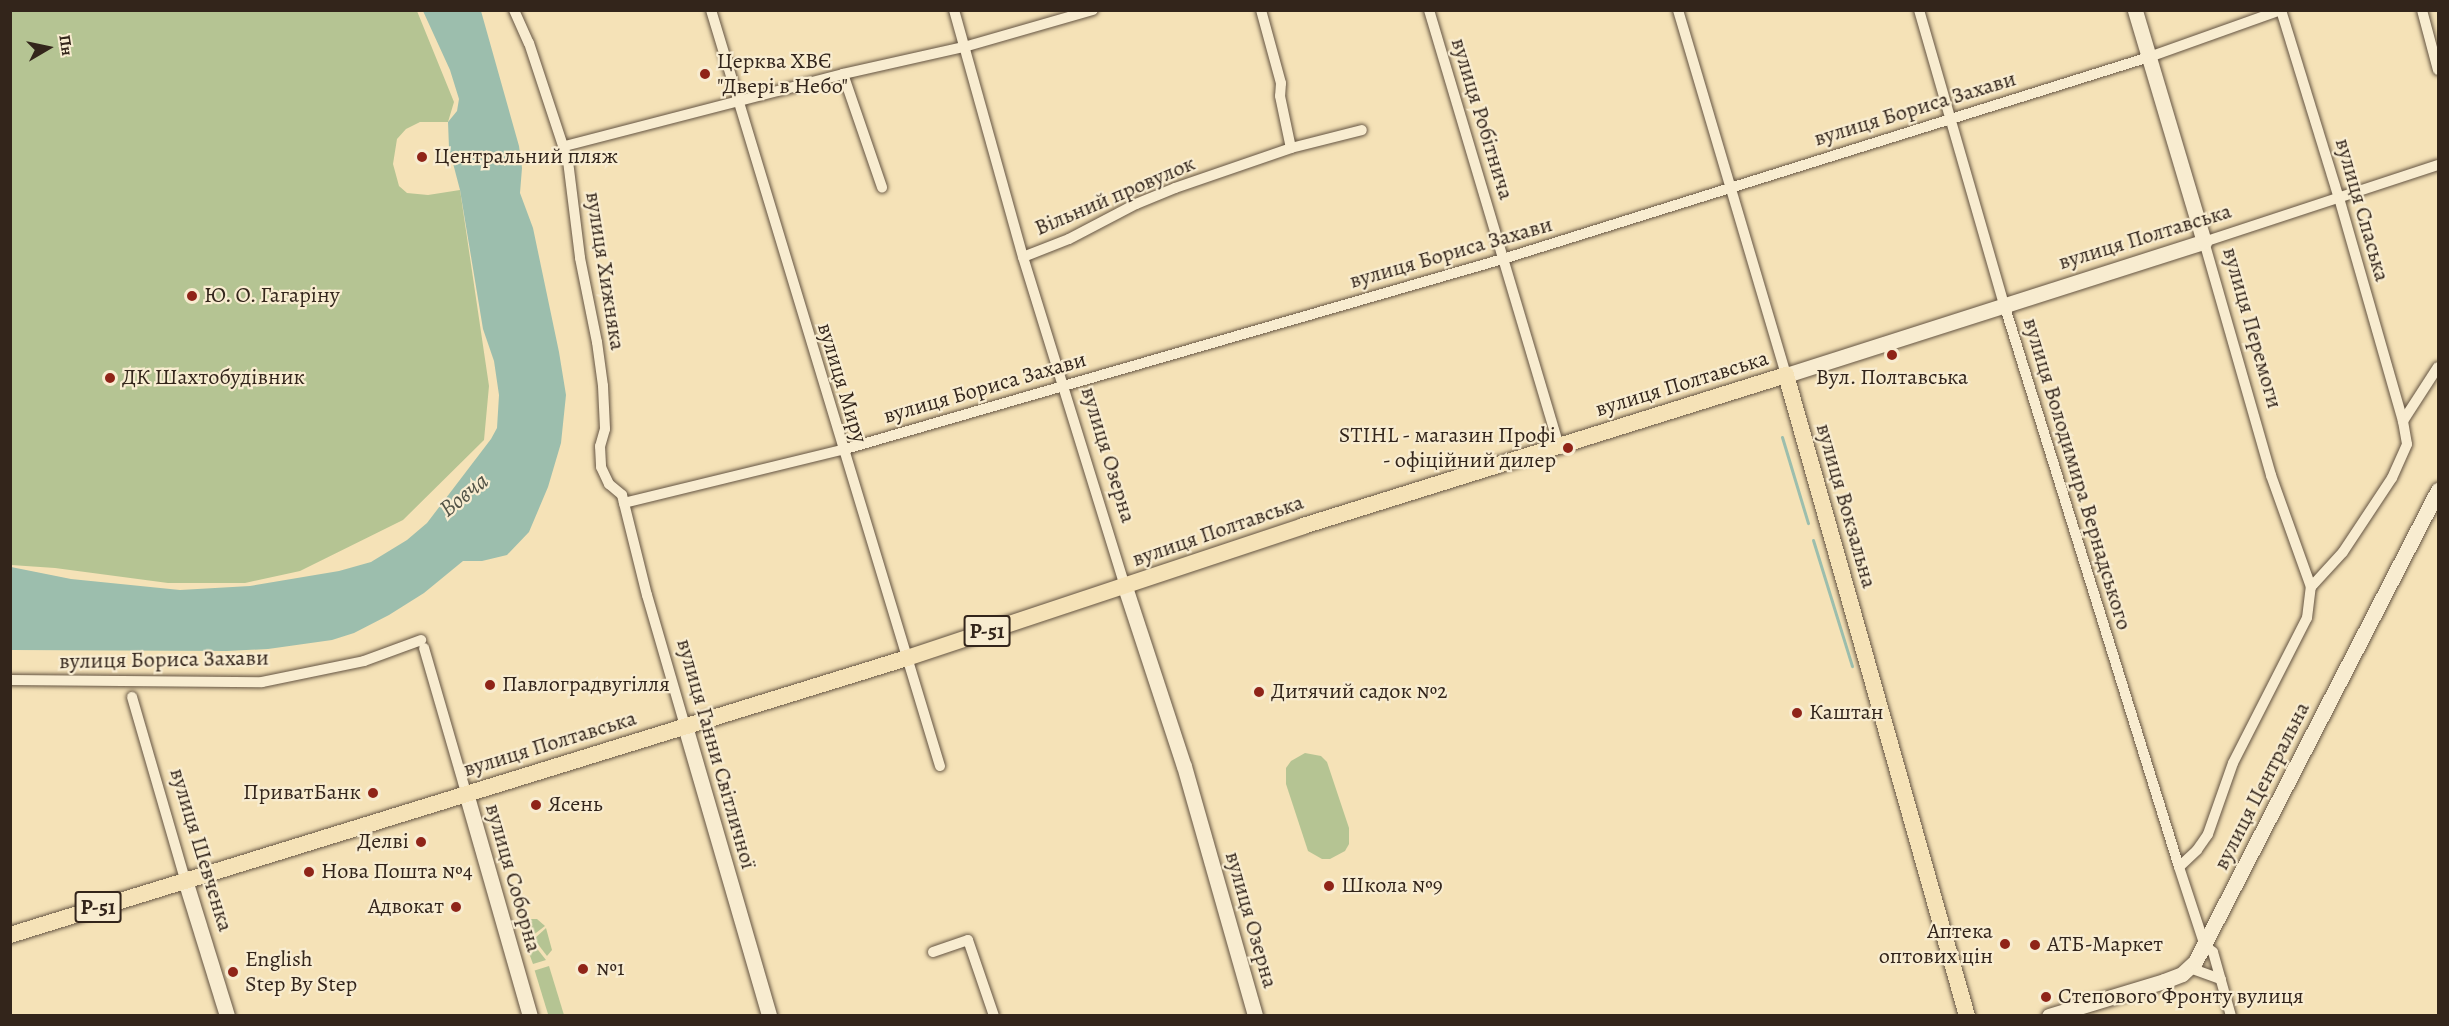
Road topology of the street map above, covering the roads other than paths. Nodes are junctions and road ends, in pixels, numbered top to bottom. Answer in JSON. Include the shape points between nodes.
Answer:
{"nodes":[{"id":1,"x":514,"y":10,"type":"edge"},
{"id":2,"x":711,"y":10,"type":"edge"},
{"id":3,"x":954,"y":10,"type":"edge"},
{"id":4,"x":1093,"y":10,"type":"edge"},
{"id":5,"x":1261,"y":10,"type":"edge"},
{"id":6,"x":1429,"y":10,"type":"edge"},
{"id":7,"x":1678,"y":10,"type":"edge"},
{"id":8,"x":1919,"y":10,"type":"edge"},
{"id":9,"x":2135,"y":10,"type":"edge"},
{"id":10,"x":2281,"y":10,"type":"edge"},
{"id":11,"x":2422,"y":10,"type":"edge"},
{"id":12,"x":964,"y":47,"type":"junction"},
{"id":13,"x":2149,"y":57,"type":"junction"},
{"id":14,"x":2439,"y":70,"type":"edge"},
{"id":15,"x":843,"y":74,"type":"junction"},
{"id":16,"x":737,"y":102,"type":"junction"},
{"id":17,"x":1950,"y":119,"type":"junction"},
{"id":18,"x":1362,"y":130,"type":"dead end"},
{"id":19,"x":565,"y":146,"type":"junction"},
{"id":20,"x":1291,"y":148,"type":"junction"},
{"id":21,"x":2439,"y":165,"type":"edge"},
{"id":22,"x":882,"y":187,"type":"dead end"},
{"id":23,"x":1730,"y":188,"type":"junction"},
{"id":24,"x":2339,"y":198,"type":"junction"},
{"id":25,"x":2204,"y":242,"type":"junction"},
{"id":26,"x":1023,"y":257,"type":"junction"},
{"id":27,"x":1503,"y":259,"type":"junction"},
{"id":28,"x":2004,"y":304,"type":"junction"},
{"id":29,"x":2439,"y":367,"type":"edge"},
{"id":30,"x":1786,"y":375,"type":"junction"},
{"id":31,"x":1064,"y":386,"type":"junction"},
{"id":32,"x":2403,"y":421,"type":"junction"},
{"id":33,"x":1559,"y":446,"type":"junction"},
{"id":34,"x":842,"y":450,"type":"junction"},
{"id":35,"x":2439,"y":490,"type":"edge"},
{"id":36,"x":624,"y":503,"type":"junction"},
{"id":37,"x":1125,"y":587,"type":"junction"},
{"id":38,"x":2311,"y":587,"type":"junction"},
{"id":39,"x":422,"y":644,"type":"joint"},
{"id":40,"x":907,"y":658,"type":"junction"},
{"id":41,"x":10,"y":680,"type":"edge"},
{"id":42,"x":132,"y":697,"type":"dead end"},
{"id":43,"x":685,"y":726,"type":"junction"},
{"id":44,"x":940,"y":766,"type":"dead end"},
{"id":45,"x":466,"y":793,"type":"junction"},
{"id":46,"x":2179,"y":867,"type":"junction"},
{"id":47,"x":185,"y":880,"type":"junction"},
{"id":48,"x":10,"y":934,"type":"edge"},
{"id":49,"x":2205,"y":946,"type":"junction"},
{"id":50,"x":933,"y":952,"type":"dead end"},
{"id":51,"x":2190,"y":968,"type":"junction"},
{"id":52,"x":2221,"y":979,"type":"junction"},
{"id":53,"x":227,"y":1016,"type":"edge"},
{"id":54,"x":530,"y":1016,"type":"edge"},
{"id":55,"x":769,"y":1016,"type":"edge"},
{"id":56,"x":994,"y":1016,"type":"edge"},
{"id":57,"x":1255,"y":1016,"type":"edge"},
{"id":58,"x":1967,"y":1016,"type":"edge"},
{"id":59,"x":2049,"y":1016,"type":"edge"},
{"id":60,"x":2231,"y":1016,"type":"edge"}],
"edges":[{"from":1,"to":19,"type":"street","name":"вулиця Хижняка"},
{"from":2,"to":16,"type":"street","name":"вулиця Миру"},
{"from":3,"to":12,"type":"street","name":"вулиця Озерна"},
{"from":4,"to":12,"type":"street"},
{"from":5,"to":20,"type":"street","via":[[1281,83]]},
{"from":6,"to":27,"type":"street","name":"вулиця Робітнича"},
{"from":7,"to":23,"type":"street","name":"вулиця Вокзальна"},
{"from":8,"to":17,"type":"street","name":"вулиця Володимира Вернадського"},
{"from":9,"to":13,"type":"street","name":"вулиця Перемоги"},
{"from":10,"to":13,"type":"street","name":"вулиця Бориса Захави"},
{"from":10,"to":24,"type":"street","name":"вулиця Спаська"},
{"from":11,"to":14,"type":"street"},
{"from":12,"to":15,"type":"street"},
{"from":12,"to":26,"type":"street","name":"вулиця Озерна"},
{"from":13,"to":17,"type":"street","name":"вулиця Бориса Захави"},
{"from":13,"to":25,"type":"street","name":"вулиця Перемоги"},
{"from":15,"to":16,"type":"street"},
{"from":15,"to":22,"type":"street"},
{"from":16,"to":19,"type":"street"},
{"from":16,"to":34,"type":"street","name":"вулиця Миру"},
{"from":17,"to":23,"type":"street","name":"вулиця Бориса Захави"},
{"from":17,"to":28,"type":"street","name":"вулиця Володимира Вернадського"},
{"from":18,"to":20,"type":"street","name":"Вільний провулок"},
{"from":19,"to":36,"type":"street","name":"вулиця Хижняка","via":[[603,386],[605,429],[600,446],[601,467]]},
{"from":20,"to":26,"type":"street","name":"Вільний провулок","via":[[1175,188]]},
{"from":21,"to":24,"type":"street","name":"вулиця Полтавська"},
{"from":23,"to":27,"type":"street","name":"вулиця Бориса Захави"},
{"from":23,"to":30,"type":"street","name":"вулиця Вокзальна"},
{"from":24,"to":25,"type":"street","name":"вулиця Полтавська"},
{"from":24,"to":32,"type":"street","name":"вулиця Спаська"},
{"from":25,"to":28,"type":"street","name":"вулиця Полтавська"},
{"from":25,"to":38,"type":"street","name":"вулиця Перемоги","via":[[2271,474]]},
{"from":26,"to":31,"type":"street","name":"вулиця Озерна"},
{"from":27,"to":31,"type":"street","name":"вулиця Бориса Захави"},
{"from":27,"to":33,"type":"street","name":"вулиця Робітнича"},
{"from":28,"to":30,"type":"street","name":"вулиця Полтавська"},
{"from":28,"to":46,"type":"street","name":"вулиця Володимира Вернадського"},
{"from":29,"to":32,"type":"street"},
{"from":30,"to":33,"type":"main road","name":"вулиця Полтавська","number":"Р-51"},
{"from":30,"to":58,"type":"main road","name":"вулиця Вокзальна"},
{"from":31,"to":34,"type":"street","name":"вулиця Бориса Захави"},
{"from":31,"to":37,"type":"street","name":"вулиця Озерна"},
{"from":32,"to":38,"type":"street","name":"вулиця Спаська","via":[[2407,444],[2392,478],[2343,552]]},
{"from":33,"to":37,"type":"main road","name":"вулиця Полтавська","number":"Р-51","via":[[1303,526]]},
{"from":34,"to":36,"type":"street","name":"вулиця Бориса Захави"},
{"from":34,"to":40,"type":"street","name":"вулиця Миру"},
{"from":35,"to":49,"type":"street","name":"вулиця Центральна"},
{"from":36,"to":43,"type":"street","name":"вулиця Ганни Світличної","via":[[646,595]]},
{"from":37,"to":40,"type":"main road","name":"вулиця Полтавська","number":"Р-51"},
{"from":37,"to":57,"type":"street","name":"вулиця Озерна","via":[[1184,766]]},
{"from":38,"to":46,"type":"street","via":[[2307,618],[2233,763],[2208,834]]},
{"from":39,"to":41,"type":"street","name":"вулиця Бориса Захави","via":[[364,661],[262,682]]},
{"from":39,"to":45,"type":"street","name":"вулиця Соборна"},
{"from":40,"to":43,"type":"main road","name":"вулиця Полтавська","number":"Р-51"},
{"from":40,"to":44,"type":"street","name":"вулиця Миру"},
{"from":42,"to":47,"type":"street","name":"вулиця Шевченка"},
{"from":43,"to":45,"type":"main road","name":"вулиця Полтавська","number":"Р-51"},
{"from":43,"to":55,"type":"street","name":"вулиця Ганни Світличної"},
{"from":45,"to":47,"type":"main road","name":"вулиця Полтавська","number":"Р-51"},
{"from":45,"to":54,"type":"street","name":"вулиця Соборна"},
{"from":46,"to":49,"type":"street","name":"вулиця Володимира Вернадського"},
{"from":47,"to":48,"type":"main road","name":"вулиця Полтавська","number":"Р-51"},
{"from":47,"to":53,"type":"street","name":"вулиця Шевченка"},
{"from":49,"to":51,"type":"street","name":"вулиця Центральна"},
{"from":49,"to":52,"type":"street","name":"вулиця Володимира Вернадського","via":[[2213,952]]},
{"from":50,"to":56,"type":"street","via":[[968,940]]},
{"from":51,"to":52,"type":"street"},
{"from":51,"to":59,"type":"street","name":"вулиця Центральна","via":[[2164,981]]},
{"from":52,"to":60,"type":"street","name":"вулиця Володимира Вернадського"}]}
